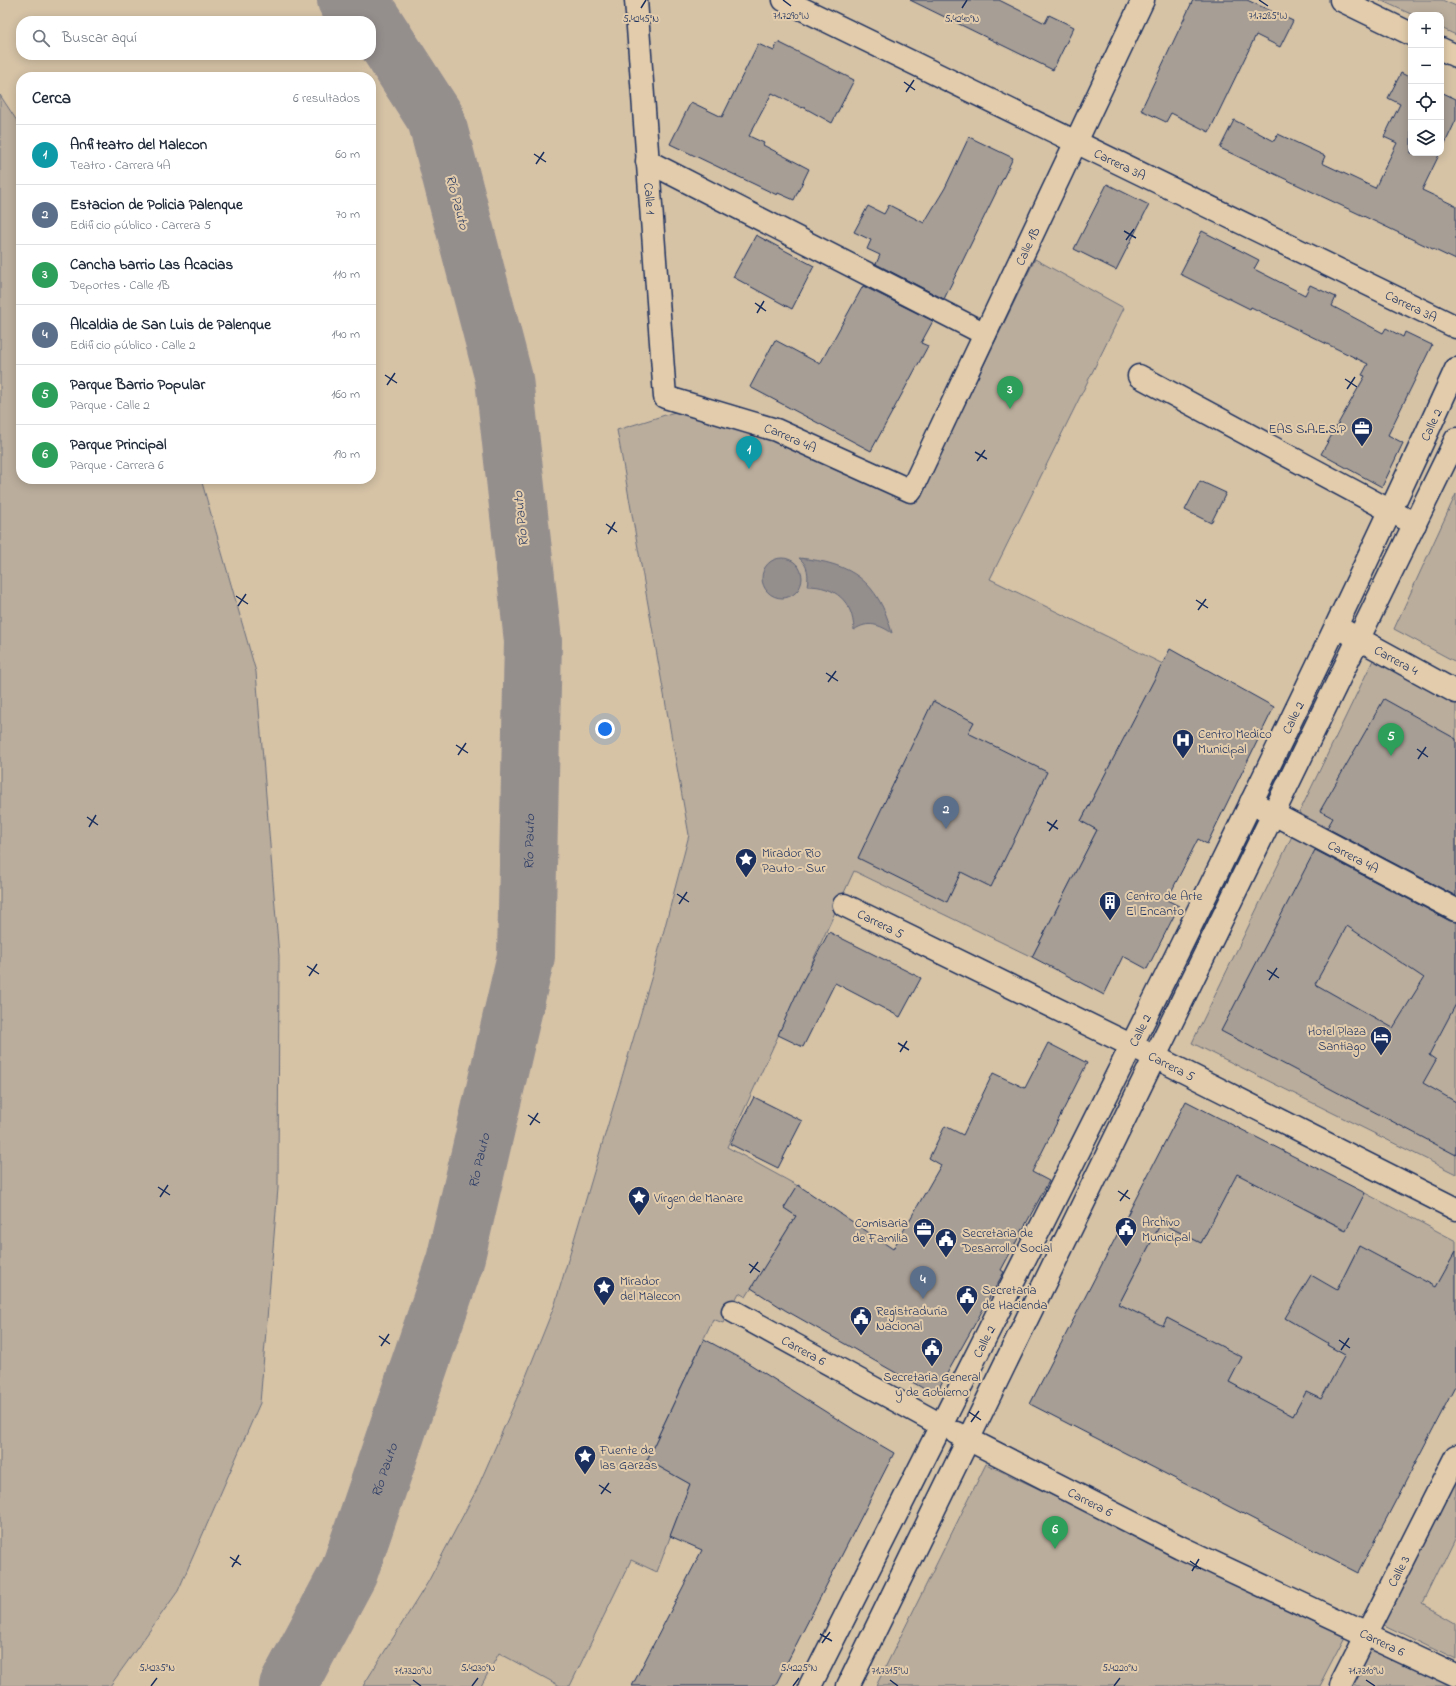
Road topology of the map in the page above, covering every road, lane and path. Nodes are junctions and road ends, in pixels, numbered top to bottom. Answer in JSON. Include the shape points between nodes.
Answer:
{"nodes":[{"id":1,"x":636,"y":0,"type":"edge"},
{"id":2,"x":784,"y":0,"type":"edge"},
{"id":3,"x":1142,"y":0,"type":"edge"},
{"id":4,"x":1341,"y":0,"type":"edge"},
{"id":5,"x":1408,"y":33,"type":"edge"},
{"id":6,"x":1444,"y":50,"type":"edge"},
{"id":7,"x":1456,"y":56,"type":"edge"},
{"id":8,"x":1075,"y":143,"type":"junction"},
{"id":9,"x":647,"y":161,"type":"junction"},
{"id":10,"x":1456,"y":327,"type":"edge"},
{"id":11,"x":985,"y":334,"type":"junction"},
{"id":12,"x":1456,"y":369,"type":"edge"},
{"id":13,"x":1139,"y":376,"type":"dead end"},
{"id":14,"x":665,"y":397,"type":"joint"},
{"id":15,"x":1456,"y":439,"type":"edge"},
{"id":16,"x":911,"y":491,"type":"joint"},
{"id":17,"x":1391,"y":511,"type":"junction"},
{"id":18,"x":1415,"y":524,"type":"junction"},
{"id":19,"x":1337,"y":627,"type":"junction"},
{"id":20,"x":1358,"y":639,"type":"junction"},
{"id":21,"x":1456,"y":692,"type":"edge"},
{"id":22,"x":1251,"y":802,"type":"junction"},
{"id":23,"x":1273,"y":815,"type":"junction"},
{"id":24,"x":844,"y":905,"type":"dead end"},
{"id":25,"x":1456,"y":910,"type":"edge"},
{"id":26,"x":1131,"y":1046,"type":"junction"},
{"id":27,"x":1154,"y":1057,"type":"junction"},
{"id":28,"x":1456,"y":1208,"type":"edge"},
{"id":29,"x":733,"y":1311,"type":"dead end"},
{"id":30,"x":941,"y":1425,"type":"junction"},
{"id":31,"x":969,"y":1439,"type":"junction"},
{"id":32,"x":1456,"y":1456,"type":"edge"},
{"id":33,"x":1366,"y":1634,"type":"junction"},
{"id":34,"x":1456,"y":1676,"type":"edge"},
{"id":35,"x":810,"y":1686,"type":"edge"},
{"id":36,"x":848,"y":1686,"type":"edge"},
{"id":37,"x":1340,"y":1686,"type":"edge"}],
"edges":[{"from":1,"to":9,"type":"street","name":"Calle 1"},
{"from":2,"to":8,"type":"street","name":"Carrera 3A"},
{"from":3,"to":8,"type":"street","name":"Calle 1B"},
{"from":4,"to":5,"type":"street"},
{"from":6,"to":7,"type":"street"},
{"from":8,"to":10,"type":"street","name":"Carrera 3A"},
{"from":8,"to":11,"type":"street","name":"Calle 1B"},
{"from":9,"to":11,"type":"street"},
{"from":9,"to":14,"type":"street","name":"Calle 1"},
{"from":11,"to":16,"type":"street","name":"Calle 1B"},
{"from":12,"to":17,"type":"street","name":"Calle 2"},
{"from":13,"to":17,"type":"street"},
{"from":14,"to":16,"type":"street","name":"Carrera 4A","via":[[776,430]]},
{"from":15,"to":18,"type":"street","name":"Calle 2"},
{"from":17,"to":18,"type":"street"},
{"from":17,"to":19,"type":"street","name":"Calle 2"},
{"from":18,"to":20,"type":"street","name":"Calle 2"},
{"from":19,"to":20,"type":"street","name":"Carrera 4"},
{"from":19,"to":22,"type":"street","name":"Calle 2"},
{"from":20,"to":21,"type":"street","name":"Carrera 4"},
{"from":20,"to":23,"type":"street","name":"Calle 2"},
{"from":22,"to":23,"type":"street","name":"Carrera 4A"},
{"from":22,"to":26,"type":"street","name":"Calle 2"},
{"from":23,"to":25,"type":"street","name":"Carrera 4A"},
{"from":23,"to":27,"type":"street","name":"Calle 2"},
{"from":24,"to":26,"type":"street","name":"Carrera 5"},
{"from":26,"to":27,"type":"street","name":"Carrera 5"},
{"from":26,"to":30,"type":"street","name":"Calle 2"},
{"from":27,"to":28,"type":"street","name":"Carrera 5"},
{"from":27,"to":31,"type":"street","name":"Calle 2"},
{"from":29,"to":30,"type":"street","name":"Carrera 6"},
{"from":30,"to":31,"type":"street","name":"Carrera 6"},
{"from":30,"to":35,"type":"street","name":"Calle 2"},
{"from":31,"to":33,"type":"street","name":"Carrera 6","via":[[1180,1547]]},
{"from":31,"to":36,"type":"street","name":"Calle 2"},
{"from":32,"to":33,"type":"street","name":"Calle 3"},
{"from":33,"to":34,"type":"street","name":"Carrera 6"},
{"from":33,"to":37,"type":"street","name":"Calle 3"}]}
